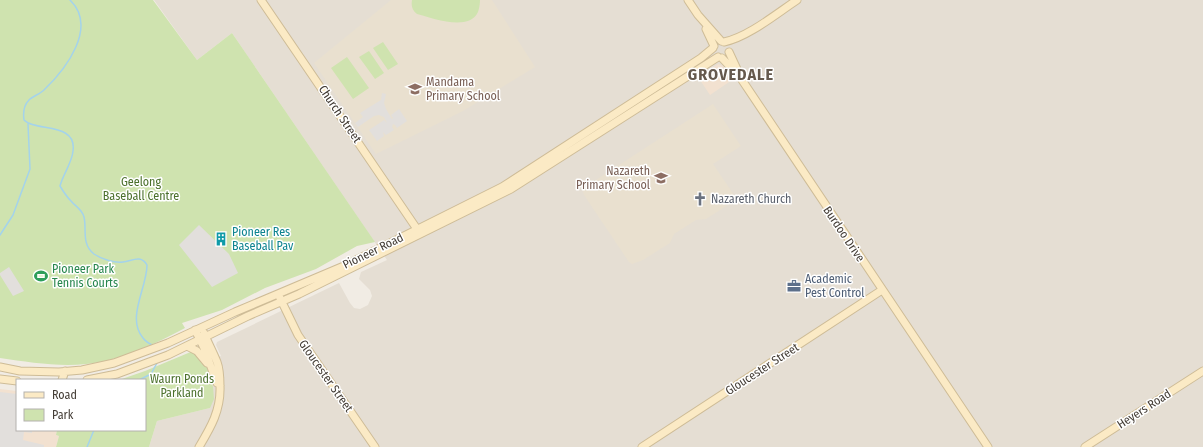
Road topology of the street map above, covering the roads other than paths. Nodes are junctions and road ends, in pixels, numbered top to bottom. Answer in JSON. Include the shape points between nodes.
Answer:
{"nodes":[{"id":1,"x":261,"y":0,"type":"edge"},
{"id":2,"x":688,"y":0,"type":"edge"},
{"id":3,"x":797,"y":0,"type":"edge"},
{"id":4,"x":698,"y":14,"type":"junction"},
{"id":5,"x":746,"y":34,"type":"junction"},
{"id":6,"x":722,"y":42,"type":"junction"},
{"id":7,"x":714,"y":47,"type":"junction"},
{"id":8,"x":729,"y":52,"type":"junction"},
{"id":9,"x":720,"y":58,"type":"junction"},
{"id":10,"x":742,"y":80,"type":"junction"},
{"id":11,"x":525,"y":177,"type":"junction"},
{"id":12,"x":419,"y":232,"type":"junction"},
{"id":13,"x":345,"y":268,"type":"junction"},
{"id":14,"x":882,"y":290,"type":"junction"},
{"id":15,"x":278,"y":294,"type":"junction"},
{"id":16,"x":282,"y":302,"type":"junction"},
{"id":17,"x":202,"y":327,"type":"junction"},
{"id":18,"x":195,"y":330,"type":"junction"},
{"id":19,"x":203,"y":338,"type":"junction"},
{"id":20,"x":187,"y":346,"type":"junction"},
{"id":21,"x":0,"y":367,"type":"edge"},
{"id":22,"x":1203,"y":371,"type":"edge"},
{"id":23,"x":62,"y":372,"type":"junction"},
{"id":24,"x":0,"y":379,"type":"edge"},
{"id":25,"x":61,"y":379,"type":"edge"},
{"id":26,"x":92,"y":379,"type":"edge"},
{"id":27,"x":16,"y":381,"type":"edge"},
{"id":28,"x":220,"y":395,"type":"junction"},
{"id":29,"x":199,"y":447,"type":"edge"},
{"id":30,"x":375,"y":447,"type":"edge"},
{"id":31,"x":642,"y":447,"type":"edge"},
{"id":32,"x":988,"y":447,"type":"edge"},
{"id":33,"x":1085,"y":447,"type":"edge"}],
"edges":[{"from":1,"to":12,"type":"street","name":"Church Street"},
{"from":2,"to":4,"type":"street"},
{"from":3,"to":5,"type":"street"},
{"from":4,"to":6,"type":"street"},
{"from":4,"to":7,"type":"street"},
{"from":5,"to":6,"type":"street"},
{"from":5,"to":8,"type":"street"},
{"from":6,"to":7,"type":"street"},
{"from":6,"to":8,"type":"street","via":[[729,47]]},
{"from":7,"to":9,"type":"street","via":[[713,52]]},
{"from":7,"to":11,"type":"street","name":"Pioneer Road","via":[[703,57]]},
{"from":8,"to":9,"type":"street","via":[[726,57]]},
{"from":8,"to":10,"type":"street","name":"Burdoo Drive"},
{"from":9,"to":10,"type":"street","name":"Burdoo Drive"},
{"from":9,"to":11,"type":"street","name":"Pioneer Road"},
{"from":10,"to":14,"type":"street","name":"Burdoo Drive"},
{"from":11,"to":12,"type":"street","name":"Pioneer Road"},
{"from":12,"to":13,"type":"street","name":"Pioneer Road"},
{"from":13,"to":15,"type":"street","name":"Pioneer Road"},
{"from":13,"to":16,"type":"street","name":"Pioneer Road"},
{"from":14,"to":31,"type":"street","name":"Gloucester Street"},
{"from":14,"to":32,"type":"street","name":"Burdoo Drive"},
{"from":15,"to":16,"type":"street","name":"Gloucester Street"},
{"from":15,"to":17,"type":"street","name":"Pioneer Road"},
{"from":16,"to":19,"type":"street","name":"Pioneer Road"},
{"from":16,"to":30,"type":"street","name":"Gloucester Street","via":[[298,335]]},
{"from":17,"to":18,"type":"street","name":"Pioneer Road"},
{"from":17,"to":19,"type":"street"},
{"from":18,"to":19,"type":"street"},
{"from":18,"to":23,"type":"street","name":"Pioneer Road","via":[[137,355],[104,365]]},
{"from":19,"to":20,"type":"street","name":"Pioneer Road"},
{"from":19,"to":28,"type":"street","via":[[218,368]]},
{"from":20,"to":26,"type":"street","name":"Pioneer Road","via":[[142,365]]},
{"from":20,"to":28,"type":"street","via":[[197,351],[207,362]]},
{"from":21,"to":23,"type":"street","name":"Pioneer Road","via":[[20,371]]},
{"from":22,"to":33,"type":"street","name":"Heyers Road"},
{"from":23,"to":25,"type":"street"},
{"from":24,"to":27,"type":"street"},
{"from":28,"to":29,"type":"street","via":[[215,419]]}]}
